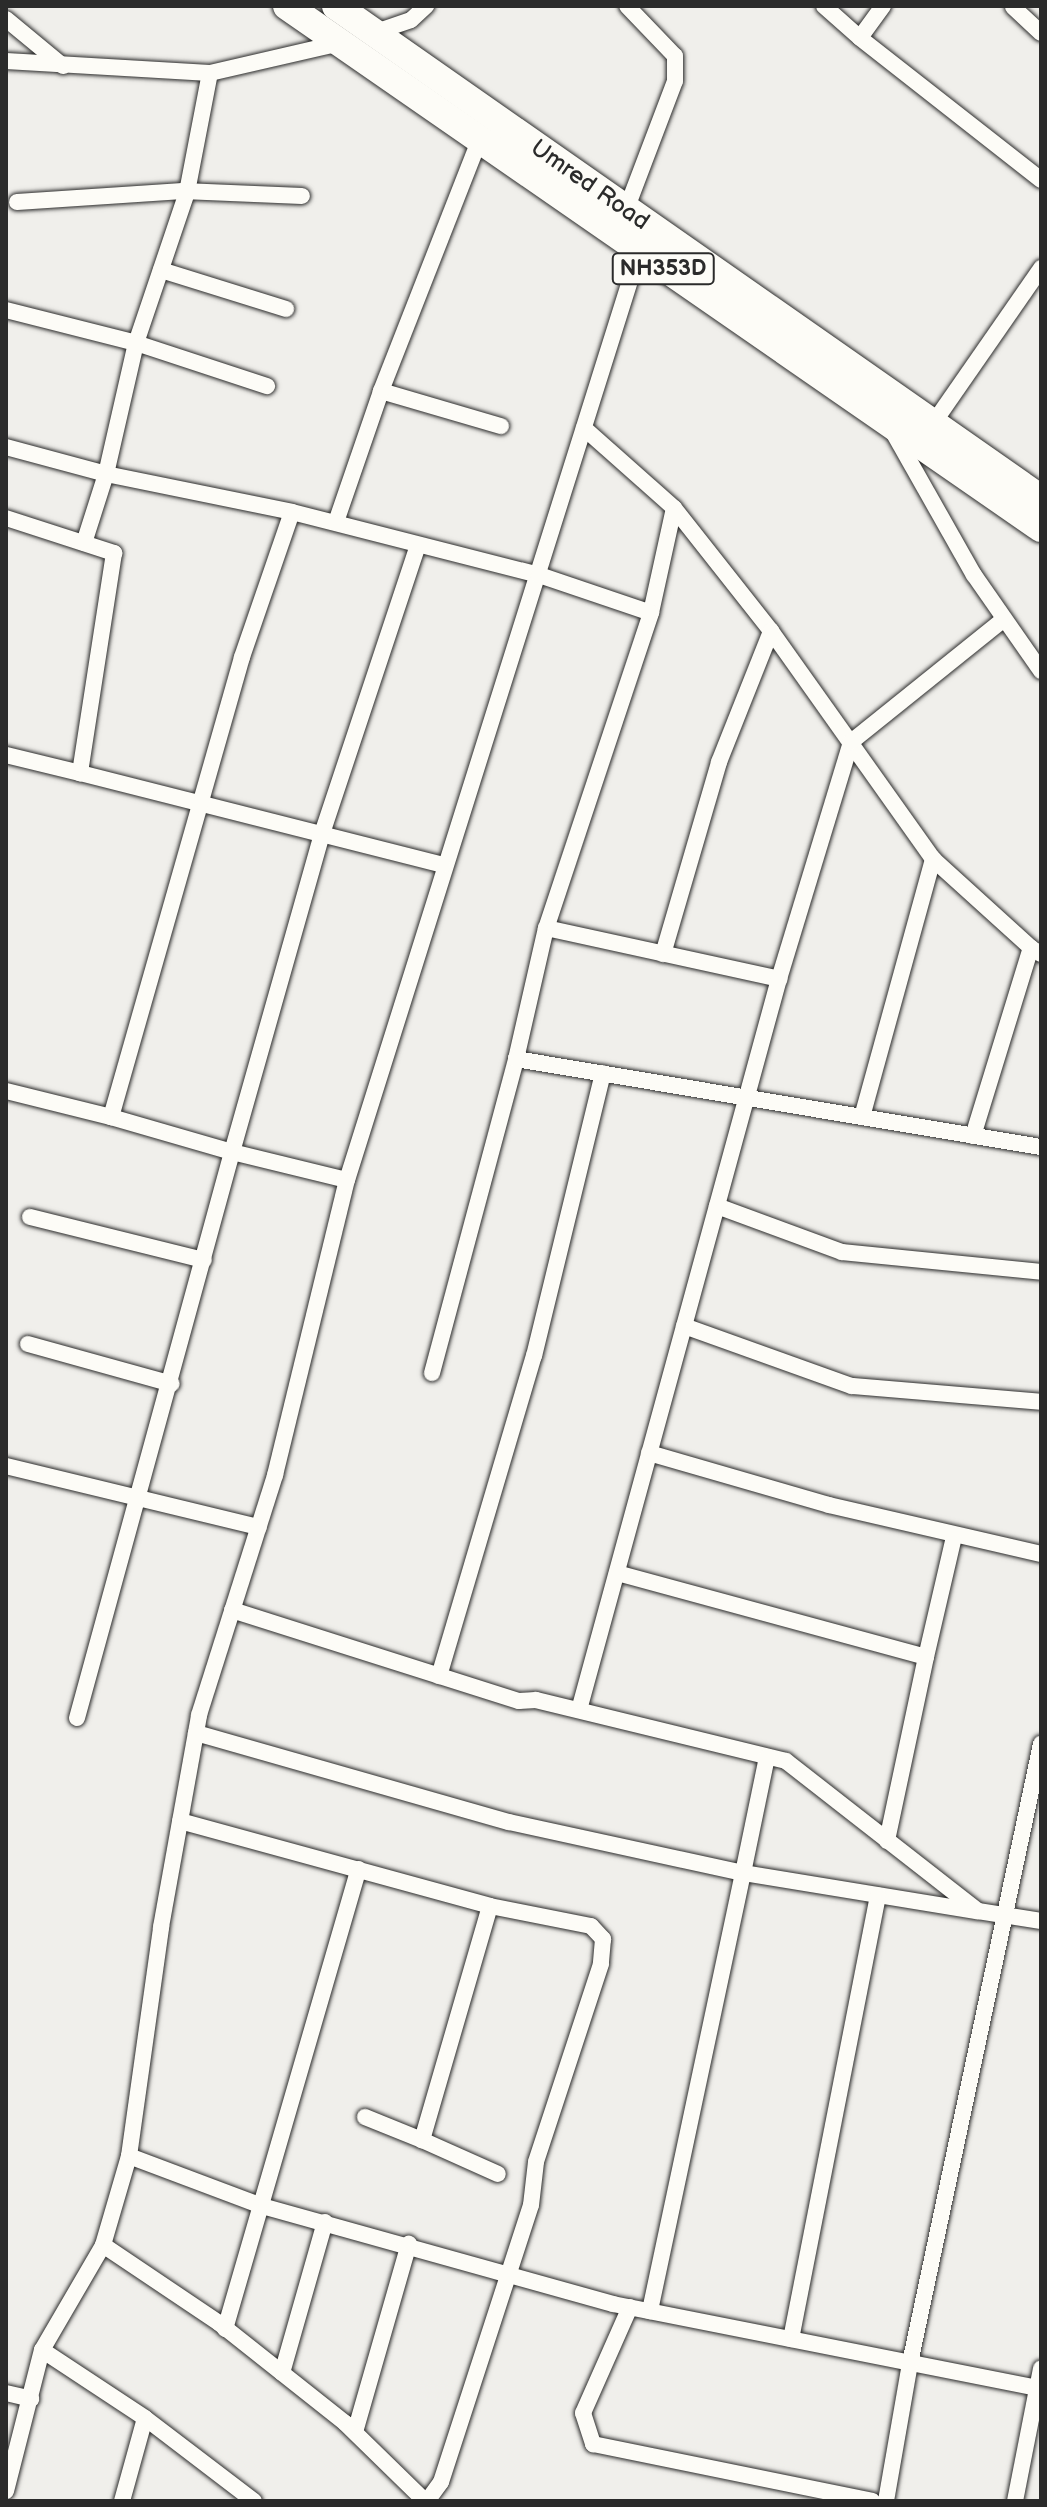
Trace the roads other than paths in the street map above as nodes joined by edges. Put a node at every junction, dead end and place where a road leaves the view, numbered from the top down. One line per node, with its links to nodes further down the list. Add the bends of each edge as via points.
1 (287, 6): 12 (highway, NH353D)
2 (336, 6): 9 (highway, Umred Road / NH353D)
3 (426, 6): 9 (street, via 411,20)
4 (627, 6): 21 (street, via 675,56 675,81)
5 (824, 6): 11 (street)
6 (883, 6): 11 (street)
7 (1012, 6): 10 (street)
8 (6, 19): 14 (street)
9 (373, 33): 12 (street); 21 (highway, Umred Road / NH353D)
10 (1041, 33)
11 (860, 38): 17 (street)
12 (342, 42): 15 (street); 16 (highway, NH353D)
13 (6, 61): 14 (street)
14 (63, 66): 15 (street)
15 (210, 73): 18 (street)
16 (480, 139): 22 (highway, NH353D); 29 (street)
17 (1041, 180)
18 (187, 192): 19 (street); 20 (street); 24 (street)
19 (302, 196)
20 (17, 202)
21 (626, 210): 30 (highway, Umred Road / NH353D)
22 (639, 252): 30 (highway, NH353D); 32 (street)
23 (1041, 268): 33 (street)
24 (161, 270): 25 (street); 27 (street)
25 (286, 309)
26 (6, 310): 27 (street)
27 (136, 343): 28 (street); 35 (street)
28 (267, 386)
29 (381, 391): 31 (street); 40 (street)
30 (888, 406): 33 (highway, NH353D); 46 (street, via 974,575)
31 (501, 426)
32 (584, 428): 37 (street); 44 (street)
33 (927, 432): 36 (highway, NH353D); 41 (highway, NH353D)
34 (6, 447): 35 (street)
35 (106, 474): 38 (street); 42 (street)
36 (1041, 499)
37 (674, 508): 45 (street); 47 (street)
38 (292, 512): 40 (street); 52 (street, via 242,657)
39 (6, 518): 42 (street)
40 (336, 522): 43 (street)
41 (1041, 528)
42 (84, 543): 51 (street, via 114,553)
43 (418, 545): 44 (street); 53 (street)
44 (539, 575): 45 (street); 55 (street)
45 (651, 613): 56 (street)
46 (1004, 619): 48 (street); 49 (street)
47 (771, 631): 49 (street); 58 (street, via 719,762)
48 (1041, 671)
49 (851, 742): 54 (street); 59 (street)
50 (6, 755): 51 (street)
51 (80, 773): 52 (street)
52 (203, 804): 53 (street); 64 (street)
53 (322, 834): 55 (street); 68 (street)
54 (933, 859): 57 (street); 65 (street)
55 (443, 865): 69 (street)
56 (546, 928): 58 (street); 60 (street)
57 (1036, 951): 66 (street)
58 (663, 954): 59 (street)
59 (779, 979): 63 (street)
60 (516, 1059): 61 (street); 76 (street)
61 (603, 1073): 63 (street); 88 (street, via 534,1356)
62 (6, 1091): 64 (street)
63 (747, 1098): 65 (street); 70 (street)
64 (111, 1117): 68 (street)
65 (862, 1117): 66 (street)
66 (973, 1136): 67 (street)
67 (1041, 1147)
68 (232, 1152): 69 (street); 72 (street)
69 (347, 1180): 82 (street)
70 (717, 1206): 73 (street, via 842,1252); 74 (street)
71 (30, 1217): 72 (street)
72 (204, 1260): 77 (street)
73 (1041, 1272)
74 (684, 1326): 78 (street, via 852,1386); 79 (street)
75 (28, 1344): 77 (street)
76 (432, 1373)
77 (172, 1384): 81 (street)
78 (1041, 1402)
79 (649, 1453): 83 (street); 85 (street)
80 (6, 1466): 81 (street)
81 (139, 1496): 82 (street); 90 (street)
82 (259, 1527): 86 (street)
83 (954, 1537): 84 (street); 87 (street)
84 (1041, 1554)
85 (617, 1573): 87 (street); 89 (street)
86 (232, 1610): 88 (street); 91 (street)
87 (926, 1657): 95 (street)
88 (439, 1676): 89 (street, via 519,1701)
89 (579, 1710): 93 (street)
90 (77, 1718)
91 (196, 1733): 94 (street); 97 (street, via 509,1822)
92 (1041, 1744): 101 (street)
93 (767, 1757): 95 (street, via 786,1761); 97 (street)
94 (180, 1821): 96 (street); 105 (street)
95 (887, 1841): 100 (street)
96 (359, 1869): 99 (street); 107 (street)
97 (743, 1873): 98 (street); 113 (street)
98 (878, 1895): 100 (street); 115 (street)
99 (490, 1906): 104 (street); 111 (street, via 591,1926 603,1939 601,1964 536,2162 531,2205)
100 (978, 1911): 101 (street)
101 (1004, 1915): 102 (street); 117 (street)
102 (1041, 1921)
103 (365, 2117): 104 (street)
104 (422, 2140): 106 (street)
105 (129, 2156): 107 (street); 110 (street)
106 (498, 2174)
107 (262, 2206): 108 (street); 114 (street)
108 (325, 2222): 109 (street); 119 (street)
109 (409, 2244): 111 (street); 124 (street)
110 (103, 2245): 114 (street); 116 (street)
111 (507, 2273): 112 (street); 129 (street, via 441,2482)
112 (630, 2307): 113 (street); 130 (street, via 583,2413 593,2444)
113 (650, 2311): 115 (street)
114 (225, 2329): 119 (street)
115 (791, 2339): 117 (street)
116 (42, 2350): 122 (street); 123 (street)
117 (910, 2363): 120 (street); 131 (street)
118 (1041, 2369): 120 (street)
119 (282, 2373): 124 (street)
120 (1039, 2389): 132 (street)
121 (6, 2393): 122 (street)
122 (31, 2399): 125 (street)
123 (145, 2418): 126 (street); 127 (street)
124 (355, 2432): 129 (street)
125 (6, 2491)
126 (235, 2494): 128 (street)
127 (122, 2501)
128 (254, 2501)
129 (426, 2501)
130 (872, 2501)
131 (886, 2501)
132 (1015, 2501)

